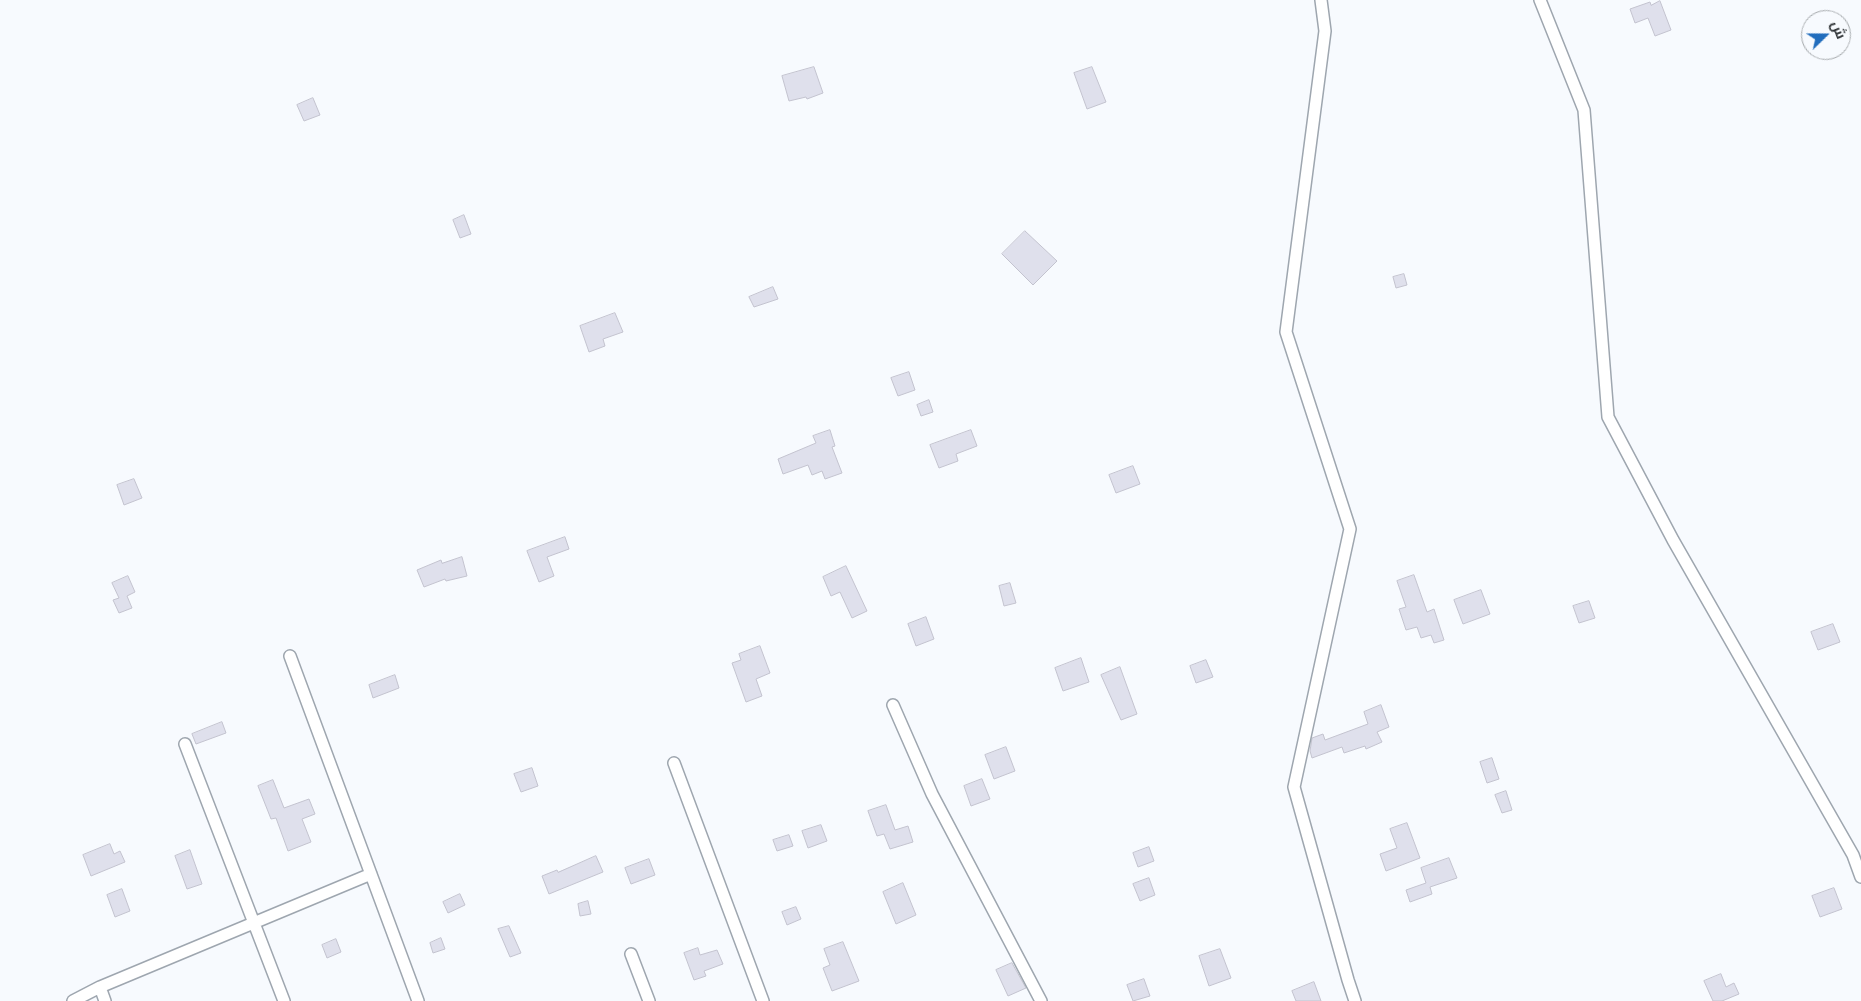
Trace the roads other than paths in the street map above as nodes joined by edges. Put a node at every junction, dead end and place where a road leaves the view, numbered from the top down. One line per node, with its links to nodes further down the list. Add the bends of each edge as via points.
1 (1321, 0): 19 (street, via 1325,30 1286,332 1350,529 1294,787)
2 (1540, 0): 8 (street, via 1584,110 1608,417 1673,540 1853,855)
3 (290, 656): 7 (street)
4 (893, 704): 18 (street, via 932,794)
5 (185, 744): 9 (street)
6 (674, 763): 17 (street)
7 (371, 874): 9 (street); 15 (street)
8 (1861, 877)
9 (254, 922): 11 (street); 14 (street)
10 (632, 954): 16 (street)
11 (100, 987): 12 (street); 13 (street)
12 (74, 1001)
13 (105, 1001)
14 (284, 1001)
15 (418, 1001)
16 (649, 1001)
17 (763, 1001)
18 (1041, 1001)
19 (1355, 1001)

